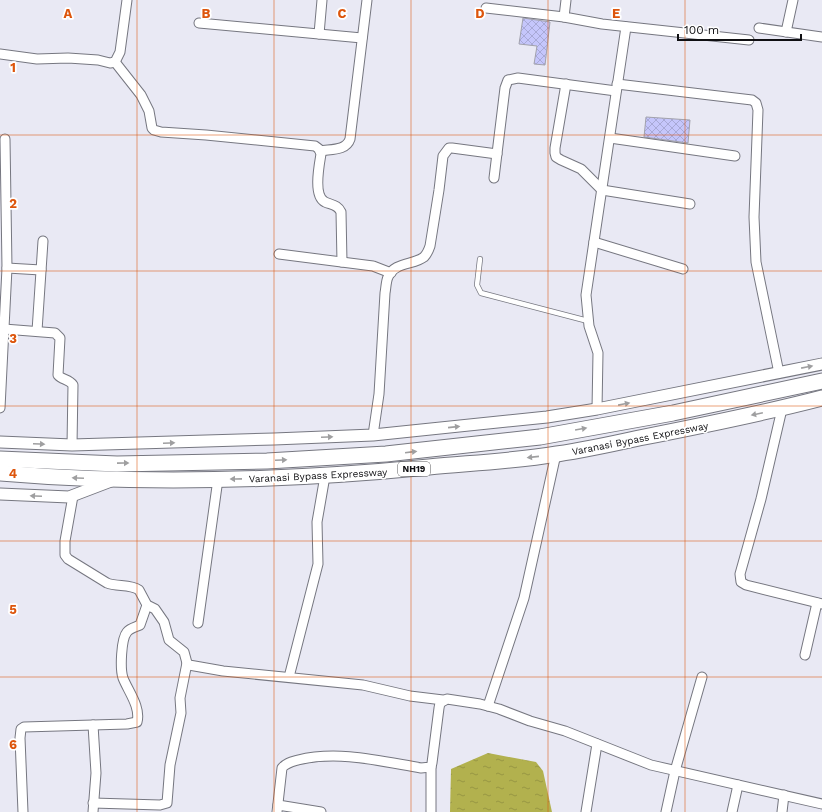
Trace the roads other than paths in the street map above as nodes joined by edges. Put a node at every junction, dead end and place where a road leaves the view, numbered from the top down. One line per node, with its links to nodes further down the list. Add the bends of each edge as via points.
1 (127, 0): 17 (street, via 120,52)
2 (322, 0): 12 (street)
3 (367, 0): 14 (street)
4 (566, 0): 7 (street)
5 (792, 0): 11 (street)
6 (486, 8): 7 (street)
7 (564, 17): 9 (street)
8 (199, 24): 12 (street)
9 (626, 27): 15 (street); 19 (street)
10 (759, 28): 11 (street)
11 (786, 32): 13 (street)
12 (319, 34): 14 (street)
13 (822, 37)
14 (362, 38): 22 (street, via 350,139 348,144 341,148)
15 (749, 40)
16 (0, 54): 17 (street, via 37,59 68,58)
17 (115, 62): 22 (street, via 141,95 154,130 315,146)
18 (566, 84): 19 (street); 23 (street, via 518,78 508,80); 26 (street, via 556,157 582,169)
19 (617, 87): 20 (street); 42 (street, via 752,100 756,103 756,262)
20 (610, 138): 24 (street); 26 (street)
21 (5, 139): 28 (street)
22 (320, 151): 33 (street, via 318,193 322,200 338,207 341,212)
23 (497, 154): 25 (street); 37 (street, via 452,148 446,150 428,251 424,257 404,264)
24 (735, 156)
25 (494, 178)
26 (602, 190): 27 (street); 30 (street)
27 (690, 204)
28 (3, 216): 34 (street)
29 (43, 241): 36 (street)
30 (594, 242): 35 (street); 38 (street, via 586,295)
31 (279, 254): 33 (street)
32 (480, 258): 38 (lane, via 477,285 481,293)
33 (342, 262): 37 (street, via 373,266)
34 (7, 268): 36 (street); 39 (street)
35 (683, 269)
36 (41, 270): 40 (street)
37 (391, 273): 48 (street, via 385,292 379,394)
38 (588, 321): 46 (street, via 598,353)
39 (4, 329): 40 (street); 45 (street)
40 (37, 332): 50 (street, via 54,333 60,338 58,375 73,385)
41 (822, 364): 42 (street, one-way to 41)
42 (778, 373): 46 (street, one-way to 42)
43 (822, 381): 52 (highway, Varanasi Bypass Expressway / NH19, one-way to 43, via 117,464 267,461 386,454 540,437 673,413)
44 (822, 398): 47 (highway, Varanasi Bypass Expressway / NH19)
45 (0, 408)
46 (597, 409): 48 (street, one-way to 46, via 547,417)
47 (782, 409): 51 (highway, Varanasi Bypass Expressway / NH19, one-way to 51); 59 (street, via 740,574 741,582 746,586)
48 (373, 435): 50 (street, one-way to 48)
49 (0, 442): 50 (street, one-way to 50)
50 (72, 446)
51 (556, 454): 54 (highway, Varanasi Bypass Expressway / NH19, one-way to 54); 67 (street, via 524,598)
52 (0, 459)
53 (0, 473): 56 (highway, Varanasi Bypass Expressway / NH19, one-way to 53)
54 (325, 476): 55 (highway, Varanasi Bypass Expressway / NH19, one-way to 55); 64 (street, via 317,522 318,564)
55 (218, 479): 56 (highway, Varanasi Bypass Expressway / NH19); 61 (street)
56 (114, 480): 58 (street)
57 (0, 494): 58 (street, one-way to 57)
58 (73, 496): 60 (street, via 65,555 107,583 136,588)
59 (820, 603): 62 (street)
60 (146, 605): 63 (street, via 158,612 169,640 184,652); 68 (street, via 140,625 127,631 123,641 122,674 137,710 137,722)
61 (198, 623)
62 (805, 655)
63 (187, 663): 64 (street, via 223,671); 75 (street, via 166,803)
64 (289, 677): 66 (street, via 363,685 410,696)
65 (702, 678): 71 (street)
66 (443, 700): 67 (street); 70 (street, via 438,708)
67 (488, 706): 69 (street)
68 (94, 725): 75 (street, via 96,773); 77 (street, via 20,729)
69 (597, 744): 71 (street, via 651,765); 80 (street)
70 (431, 767): 76 (street, via 421,768 349,756 322,756 289,762 282,768); 79 (street)
71 (675, 771): 72 (street); 81 (street)
72 (738, 785): 73 (street); 82 (street)
73 (784, 795): 74 (street); 83 (street)
74 (822, 804)
75 (93, 808)
76 (278, 809): 78 (street)
77 (23, 812)
78 (321, 812)
79 (430, 812)
80 (586, 812)
81 (666, 812)
82 (732, 812)
83 (782, 812)

